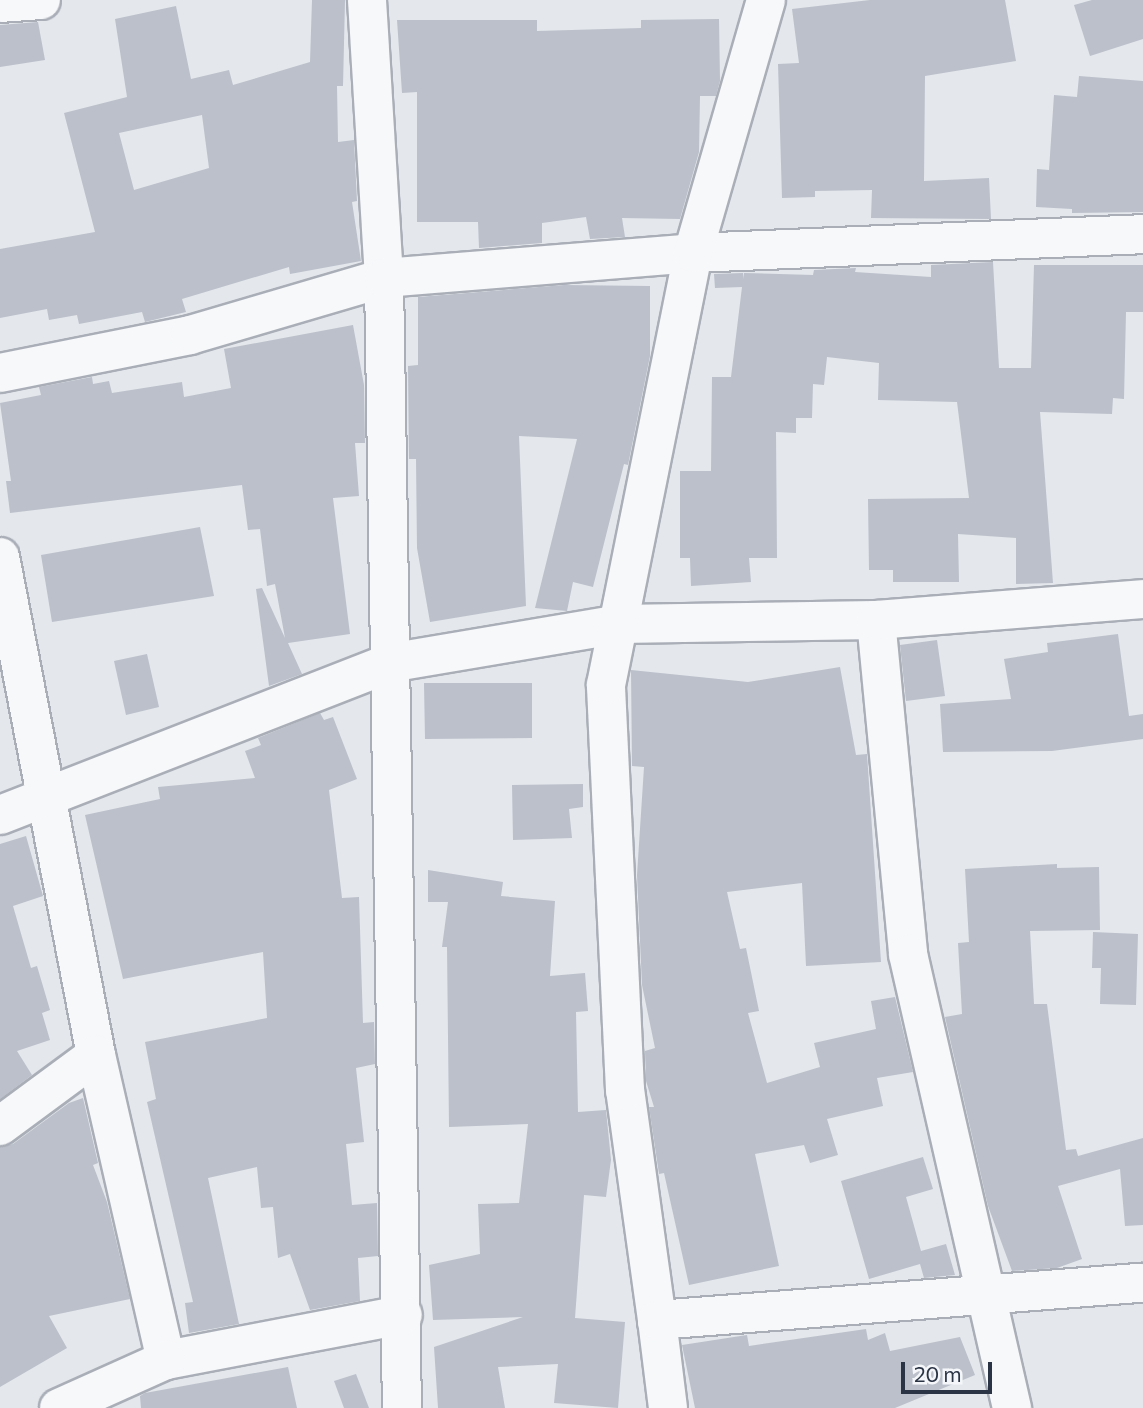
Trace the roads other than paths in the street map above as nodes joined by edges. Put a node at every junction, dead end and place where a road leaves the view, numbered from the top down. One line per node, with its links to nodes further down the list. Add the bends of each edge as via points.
1 (41, 0): 4 (street)
2 (367, 0): 7 (street)
3 (766, 0): 6 (street)
4 (0, 3)
5 (1143, 234): 6 (street)
6 (693, 253): 7 (street); 12 (street)
7 (384, 278): 8 (street, via 190,335); 13 (street)
8 (0, 373)
9 (0, 557): 14 (street)
10 (1143, 599): 11 (street)
11 (876, 620): 12 (street); 19 (street, via 908,954)
12 (619, 624): 13 (street); 21 (street, via 606,685 625,1090)
13 (389, 663): 14 (street); 20 (street)
14 (47, 797): 15 (street); 16 (street)
15 (0, 815)
16 (96, 1055): 17 (street); 22 (street)
17 (0, 1126)
18 (1143, 1283): 19 (street)
19 (982, 1294): 21 (street); 26 (street)
20 (403, 1315): 22 (street); 24 (street)
21 (657, 1320): 25 (street)
22 (166, 1360): 23 (street)
23 (59, 1408)
24 (401, 1408)
25 (668, 1408)
26 (1012, 1408)

